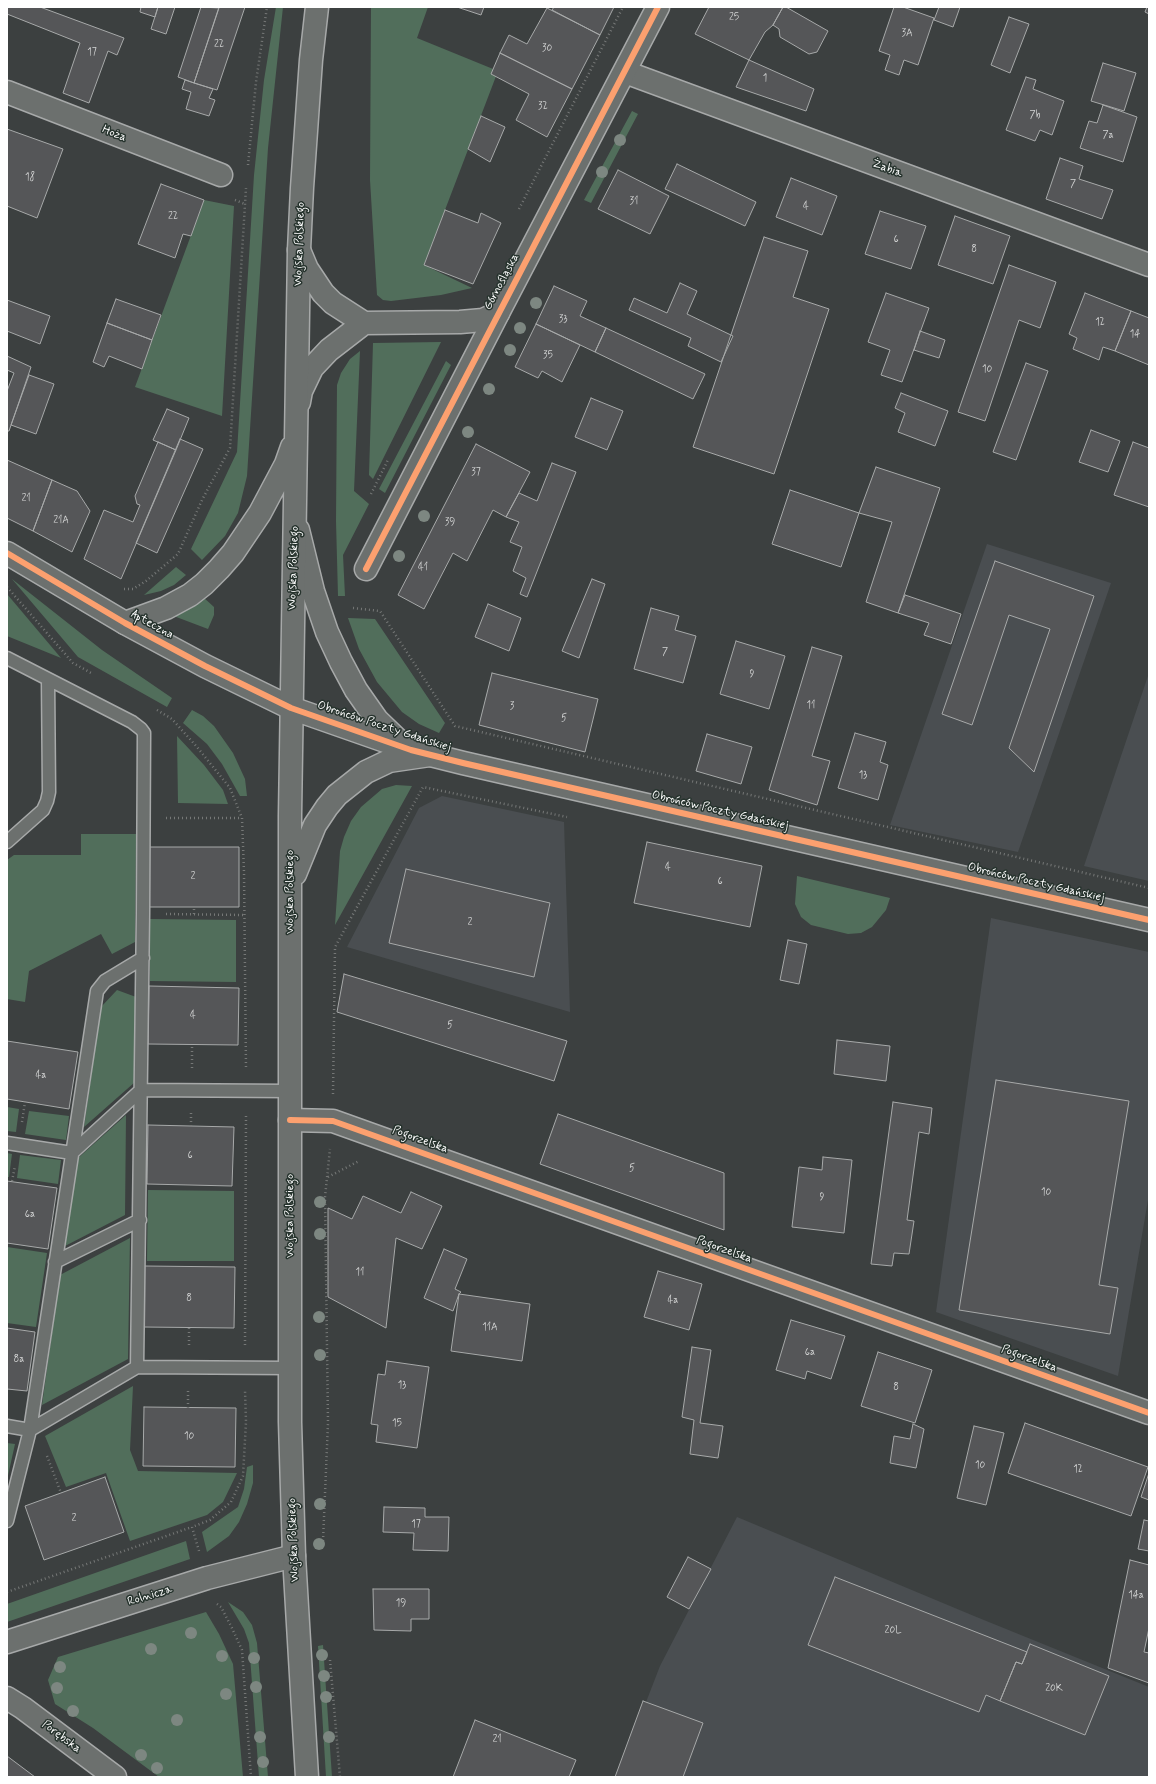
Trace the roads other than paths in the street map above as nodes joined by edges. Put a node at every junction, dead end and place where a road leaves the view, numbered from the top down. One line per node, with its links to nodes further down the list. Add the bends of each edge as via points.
1 (317, 7): 6 (street, Wojska Polskiego, via 311,60)
2 (658, 7): 3 (street, Górnośląska)
3 (625, 72): 7 (street, Żabia); 8 (street, Górnośląska)
4 (7, 92): 5 (street, Hoża)
5 (221, 175)
6 (299, 250): 9 (street, via 307,269 323,292 333,303); 10 (street, Wojska Polskiego)
7 (1149, 266)
8 (498, 313): 9 (street, Górnośląska, via 483,320 460,322); 14 (street, Górnośląska)
9 (364, 323): 10 (street, via 329,350 312,368 301,391)
10 (297, 409): 11 (street, Wojska Polskiego)
11 (296, 436): 12 (street, Wojska Polskiego); 15 (street, via 286,464 260,513 247,535 224,564 190,595 166,608)
12 (296, 521): 18 (street, Wojska Polskiego); 19 (street, via 313,591 327,632 356,690 377,720 397,740)
13 (7, 553): 15 (street, Apteczna)
14 (366, 569)
15 (125, 623): 18 (street, Apteczna)
16 (7, 658): 17 (lane)
17 (48, 679): 20 (lane, via 47,801 43,810); 23 (lane, via 141,729 144,740)
18 (291, 708): 19 (street, Obrońców Poczty Gdańskiej); 21 (street, Wojska Polskiego)
19 (421, 752): 21 (street, via 366,772 337,795 315,825); 22 (street, Obrońców Poczty Gdańskiej)
20 (7, 842)
21 (291, 887): 25 (street, Wojska Polskiego)
22 (1149, 920)
23 (143, 958): 24 (lane); 28 (lane, via 105,981 97,991)
24 (141, 1090): 25 (lane); 28 (lane); 29 (lane)
25 (290, 1091): 26 (street, Wojska Polskiego)
26 (290, 1120): 32 (street, Wojska Polskiego); 33 (street, Pogorzelska, via 333,1121)
27 (7, 1143): 28 (lane)
28 (72, 1153): 30 (lane)
29 (140, 1220): 30 (lane); 31 (lane)
30 (55, 1262): 35 (lane)
31 (137, 1368): 32 (lane); 35 (lane)
32 (290, 1368): 37 (street, Wojska Polskiego)
33 (1149, 1413)
34 (7, 1426): 35 (lane)
35 (33, 1428): 36 (lane)
36 (7, 1521)
37 (294, 1556): 38 (street, Rolnicza, via 207,1578); 41 (street, Wojska Polskiego)
38 (7, 1642)
39 (7, 1698): 40 (street, Porębska)
40 (115, 1777)
41 (307, 1777)

